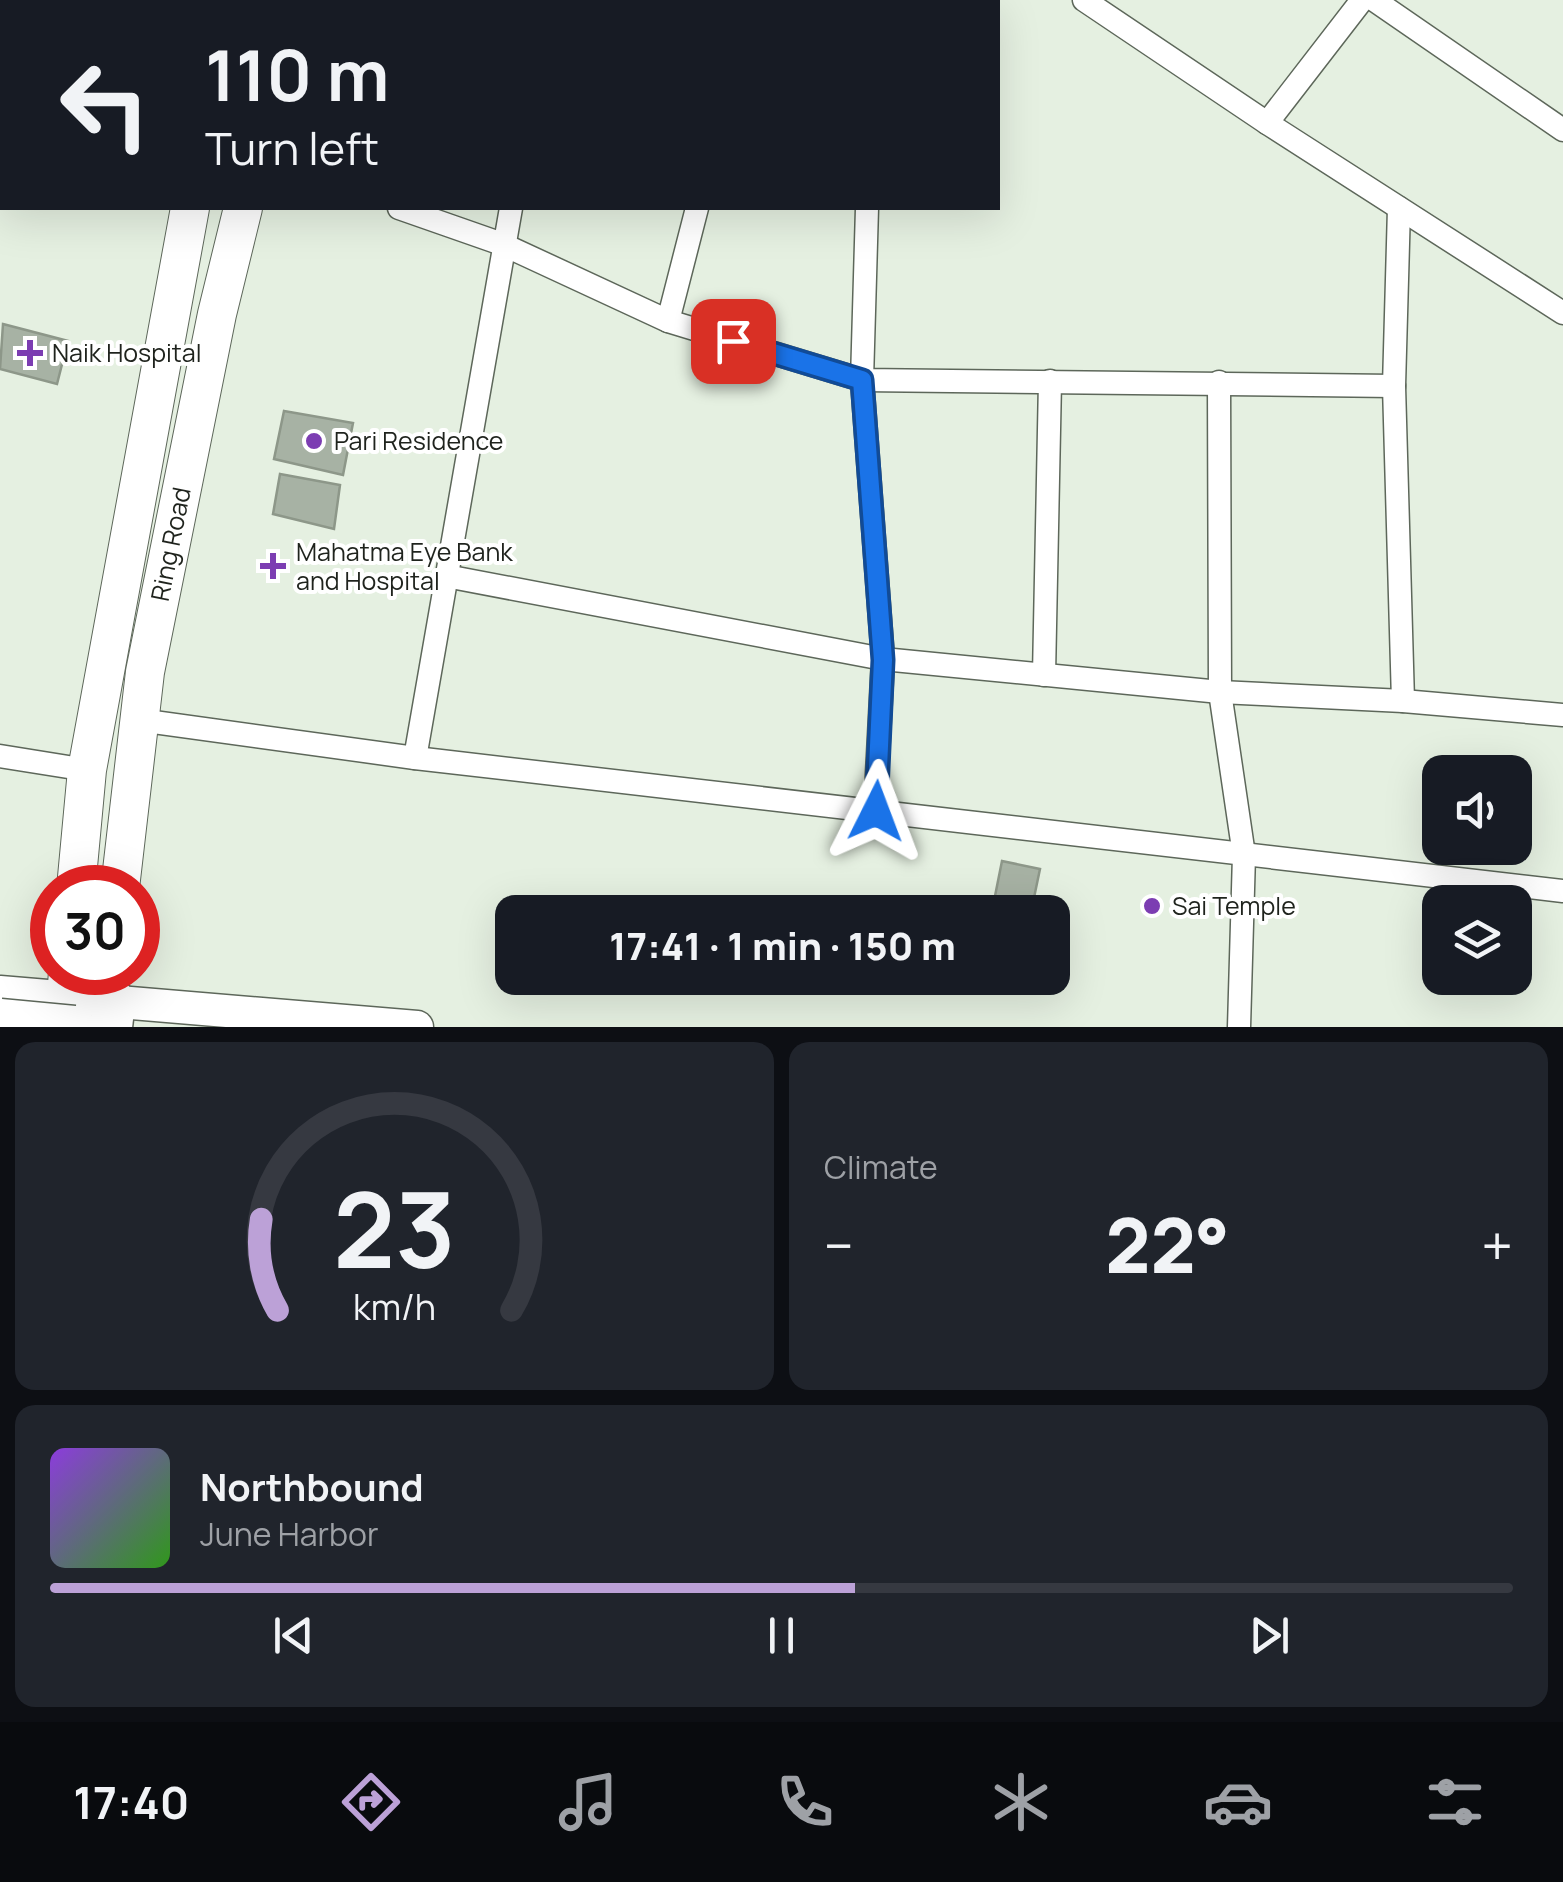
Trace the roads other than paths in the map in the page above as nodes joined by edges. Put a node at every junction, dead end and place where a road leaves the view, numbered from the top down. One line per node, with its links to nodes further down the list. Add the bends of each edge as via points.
1 (1084, 0): 4 (street)
2 (1362, 0): 4 (street)
3 (1374, 0): 5 (street)
4 (1267, 123): 6 (street)
5 (1563, 130)
6 (1398, 208): 14 (street); 19 (street)
7 (190, 210): 29 (main road, Ring Road)
8 (243, 210): 26 (main road, Ring Road)
9 (405, 210): 13 (street)
10 (510, 210): 13 (street)
11 (696, 210): 15 (street)
12 (867, 210): 16 (street)
13 (502, 244): 15 (street); 20 (street)
14 (1563, 313)
15 (668, 321): 16 (street)
16 (862, 380): 17 (street); 21 (street)
17 (1050, 381): 18 (street); 22 (street)
18 (1219, 382): 19 (street); 23 (street)
19 (1394, 386): 24 (street)
20 (446, 576): 21 (street); 28 (street)
21 (883, 660): 22 (street); 30 (street)
22 (1044, 675): 23 (street)
23 (1220, 692): 24 (street); 31 (street)
24 (1403, 701): 25 (street)
25 (1563, 715)
26 (139, 720): 28 (street); 33 (main road, Ring Road)
27 (0, 756): 29 (street)
28 (415, 758): 30 (street)
29 (87, 770): 32 (main road, Ring Road)
30 (876, 811): 31 (street)
31 (1244, 855): 34 (street); 40 (street)
32 (78, 865)
33 (123, 865)
34 (1563, 890)
35 (0, 992): 37 (street)
36 (114, 1000): 37 (street); 39 (street)
37 (68, 1006): 38 (highway, bridge)
38 (0, 1020)
39 (417, 1027)
40 (1239, 1027)

